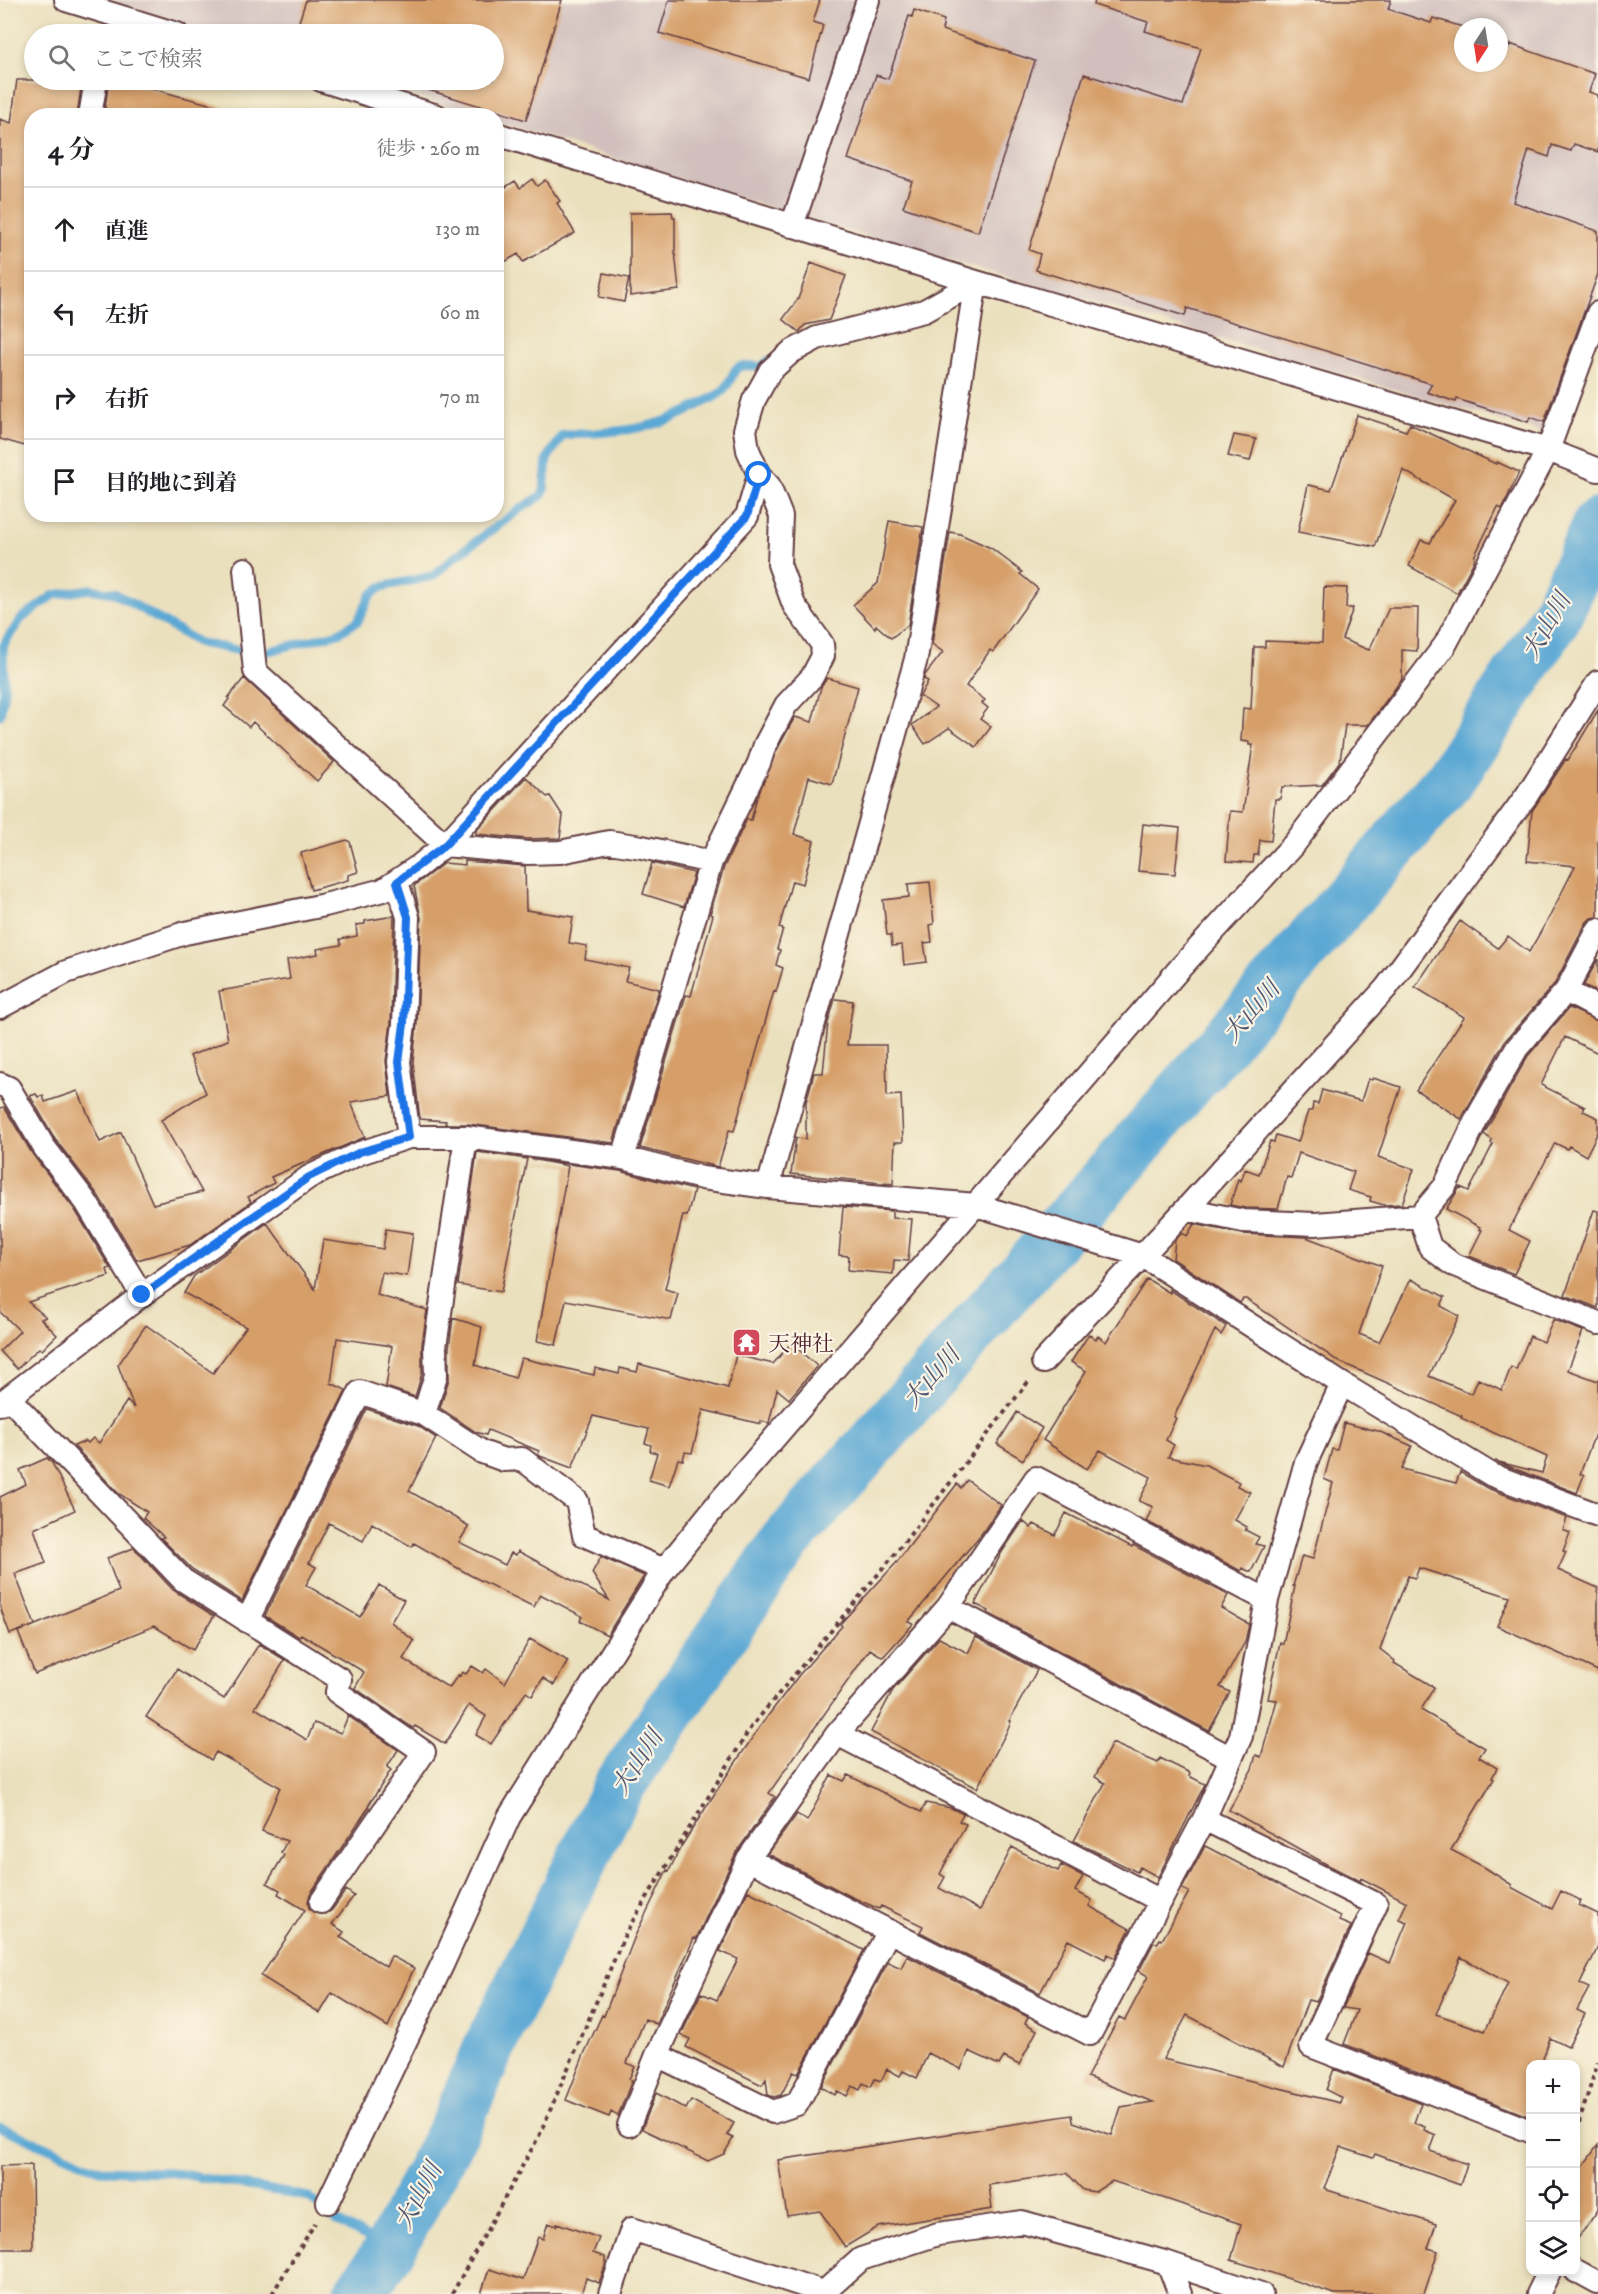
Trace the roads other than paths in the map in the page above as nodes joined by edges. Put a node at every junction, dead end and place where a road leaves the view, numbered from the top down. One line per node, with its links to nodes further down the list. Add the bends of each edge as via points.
1 (66, 0): 3 (street)
2 (868, 0): 9 (street)
3 (111, 24)
4 (94, 90): 6 (street)
5 (353, 90): 7 (street)
6 (91, 108)
7 (411, 108)
8 (504, 136): 9 (street)
9 (792, 226): 10 (street)
10 (976, 282): 12 (street); 14 (street, via 924,311 817,338 777,364 754,400 745,429 748,450); 28 (street, via 916,659)
11 (1598, 313): 12 (street)
12 (1548, 450): 13 (street); 29 (street, via 1444,645 1295,843 1181,967)
13 (1598, 470)
14 (759, 475): 17 (street, via 747,516); 18 (street, via 769,486 781,516 779,564 794,605 822,644 823,656 812,677 786,705)
15 (245, 570): 17 (street, via 255,671)
16 (1598, 682): 30 (street, via 1527,795 1386,988)
17 (445, 845): 18 (street, via 528,853 560,852 609,842); 19 (street)
18 (711, 862): 27 (street)
19 (397, 882): 22 (street, via 383,890 325,905 185,933 66,972); 25 (street, via 408,917 399,1062)
20 (1598, 930): 21 (street)
21 (1566, 991): 23 (street); 31 (street, via 1517,1048 1476,1118 1445,1186)
22 (0, 1007)
23 (1598, 1008)
24 (0, 1084): 33 (street, via 9,1088 44,1147 86,1202)
25 (409, 1137): 26 (street); 33 (street, via 360,1152 309,1177)
26 (466, 1137): 27 (street); 38 (street, via 435,1347 436,1375)
27 (623, 1158): 28 (street, via 702,1178)
28 (768, 1187): 29 (street)
29 (977, 1205): 32 (street); 40 (street)
30 (1186, 1209): 31 (street, via 1243,1221 1314,1224); 32 (street)
31 (1420, 1216): 34 (street, via 1430,1247 1452,1264)
32 (1142, 1255): 35 (street); 36 (street)
33 (142, 1295): 37 (street)
34 (1598, 1323)
35 (1043, 1362)
36 (1342, 1384): 39 (street, via 1492,1475); 41 (street, via 1306,1462)
37 (5, 1401): 43 (street, via 183,1581)
38 (424, 1414): 40 (street, via 482,1452 504,1460 522,1459 577,1501 584,1535); 43 (street, via 360,1392)
39 (1598, 1515)
40 (664, 1570): 54 (street, via 509,1818)
41 (1267, 1600): 42 (street, via 1036,1478); 45 (street, via 1241,1736)
42 (948, 1607): 44 (street); 45 (street)
43 (247, 1621): 49 (street, via 340,1679 337,1692 424,1752)
44 (837, 1734): 47 (street); 48 (street)
45 (1231, 1758): 46 (street)
46 (1204, 1819): 48 (street); 53 (street, via 1376,1904 1311,2046)
47 (748, 1859): 50 (street); 51 (street)
48 (1161, 1901): 50 (street, via 1090,2034)
49 (321, 1902)
50 (889, 1931): 51 (street, via 797,2103 773,2112)
51 (657, 2055): 52 (street)
52 (629, 2125)
53 (1526, 2129)
54 (328, 2202)
55 (1168, 2263): 59 (street, via 1022,2222 938,2234 861,2259); 61 (street); 62 (street)
56 (1580, 2274): 58 (street)
57 (1547, 2276): 63 (street)
58 (1598, 2283)
59 (822, 2293): 60 (street, via 632,2229)
60 (610, 2294)
61 (1179, 2294)
62 (1261, 2294)
63 (1538, 2294)

